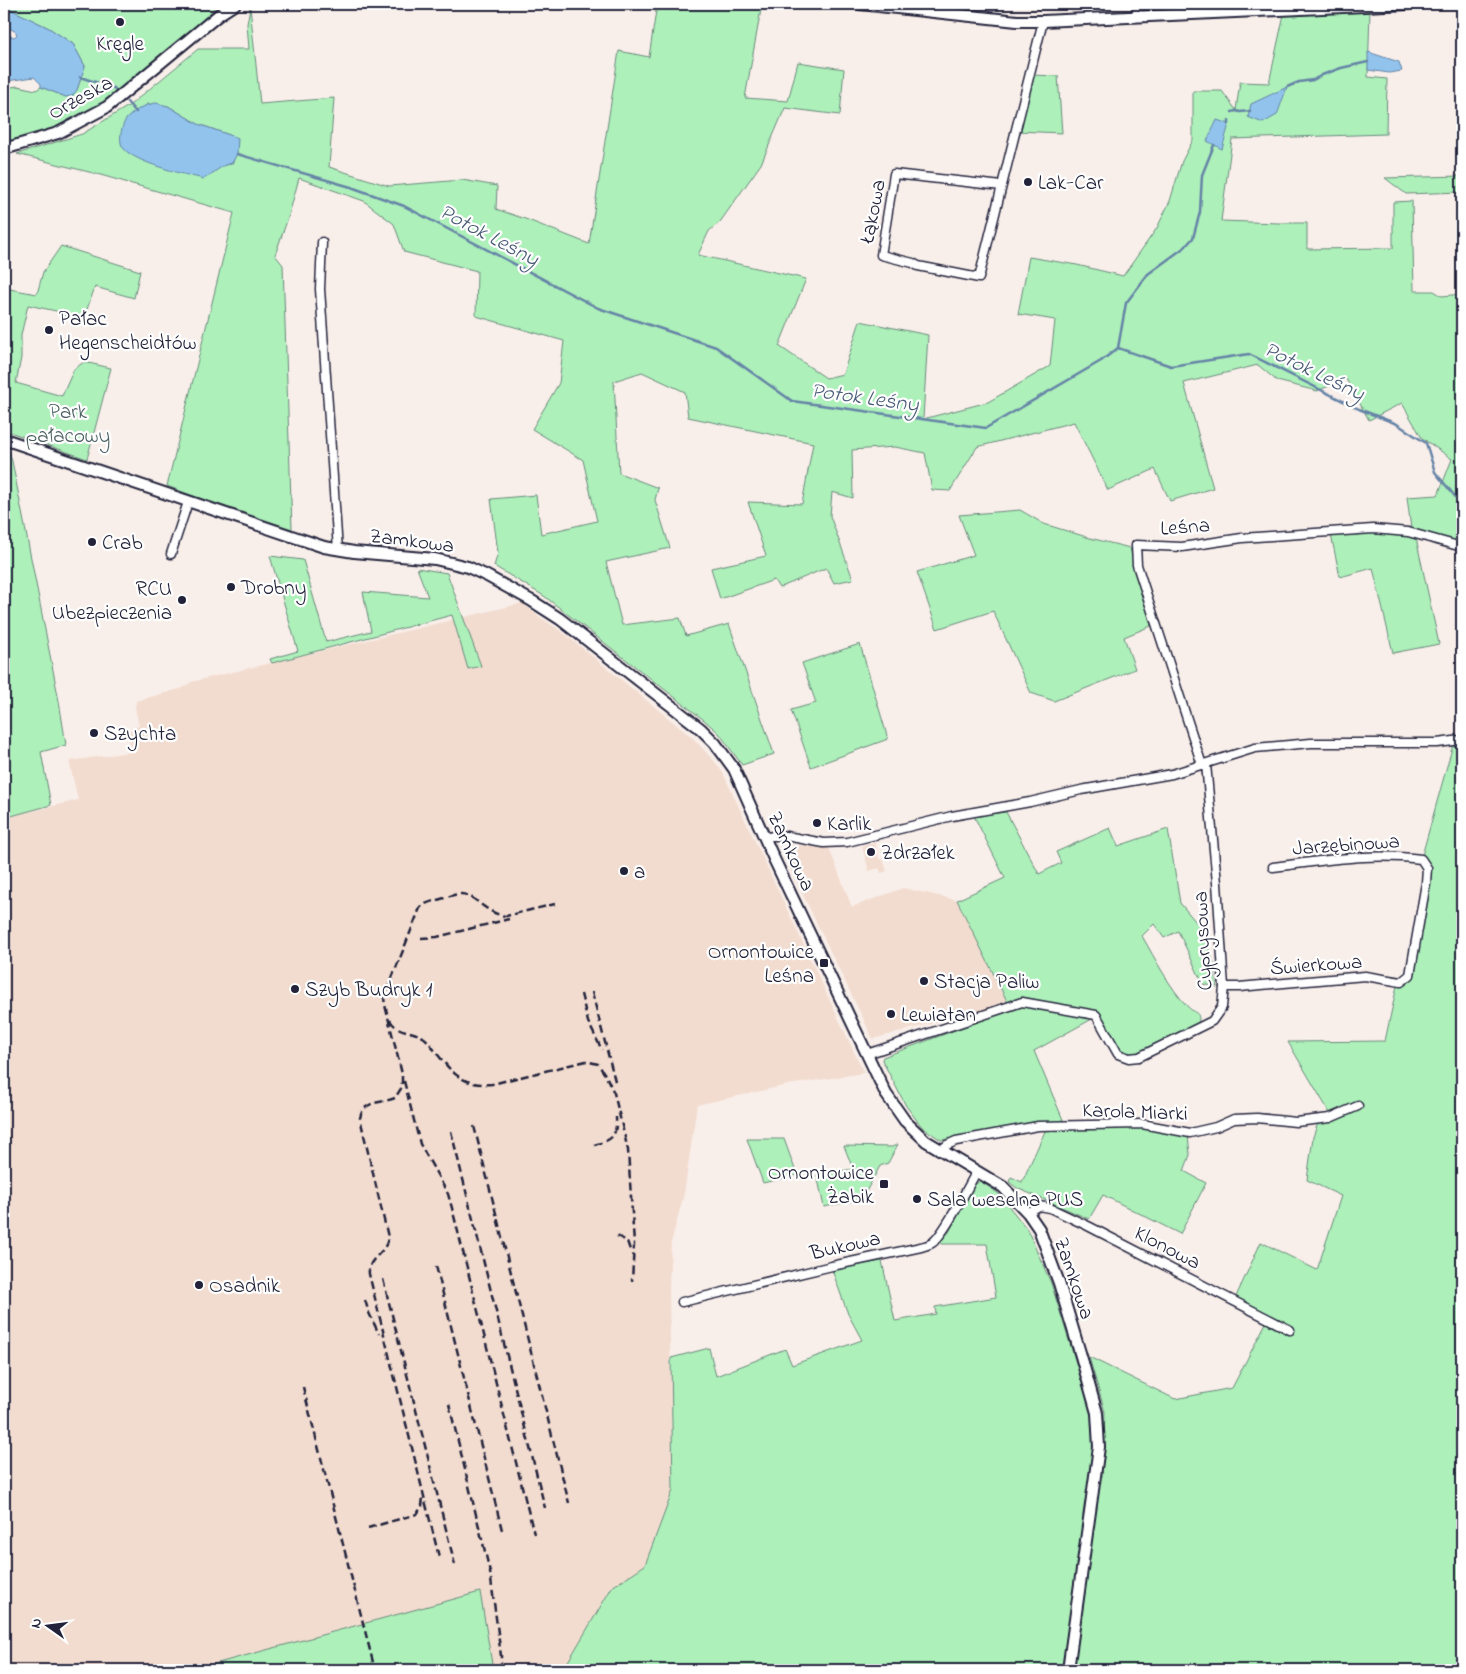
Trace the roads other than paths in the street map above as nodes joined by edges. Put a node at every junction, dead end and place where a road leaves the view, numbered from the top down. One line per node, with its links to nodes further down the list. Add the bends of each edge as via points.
1 (234, 4): 7 (street, Orzeska, via 107,107 58,133)
2 (860, 4): 6 (street)
3 (1137, 4): 5 (street)
4 (1407, 4): 5 (street)
5 (1136, 16): 6 (street)
6 (1043, 21): 8 (street, Łąkowa)
7 (4, 149)
8 (1002, 186): 8 (street, Łąkowa, via 894,174 881,255 979,278)
9 (322, 242): 13 (street, via 320,289)
10 (4, 439): 11 (street, Zamkowa)
11 (188, 502): 13 (street, Zamkowa); 14 (street)
12 (1462, 548): 16 (street, Leśna, via 1408,532 1373,529 1242,538 1182,547 1136,545 1137,565)
13 (338, 550): 17 (street, Zamkowa, via 418,557 468,567 542,607 701,729 716,744 734,769)
14 (170, 554)
15 (1462, 740): 16 (street, via 1284,744 1255,748)
16 (1204, 764): 17 (street, via 1155,778 952,816 847,842 824,843 786,836); 20 (street, Cyprysowa)
17 (765, 838): 21 (street, Zamkowa)
18 (1421, 859): 19 (street, Jarzębinowa, via 1397,856 1342,858); 20 (street, Świerkowa, via 1427,868 1426,883 1410,975 1401,982 1365,976)
19 (1273, 867)
20 (1224, 987): 21 (street, Cyprysowa, via 1222,1007 1212,1021 1139,1057 1118,1054 1096,1016 1022,1002)
21 (867, 1054): 23 (street, Zamkowa, via 896,1109 915,1133)
22 (1358, 1106): 23 (street, Karola Miarki, via 1330,1118 1296,1122 1234,1119 1190,1133 1142,1124 1038,1126 956,1141)
23 (940, 1151): 24 (street, Zamkowa)
24 (977, 1170): 25 (street, Zamkowa, via 1003,1187); 26 (street, Bukowa, via 932,1243)
25 (1028, 1213): 27 (street, Klonowa, via 1039,1206 1050,1208); 28 (street, Zamkowa, via 1039,1229 1059,1282 1096,1413 1099,1447)
26 (682, 1302)
27 (1290, 1330)
28 (1068, 1670)

